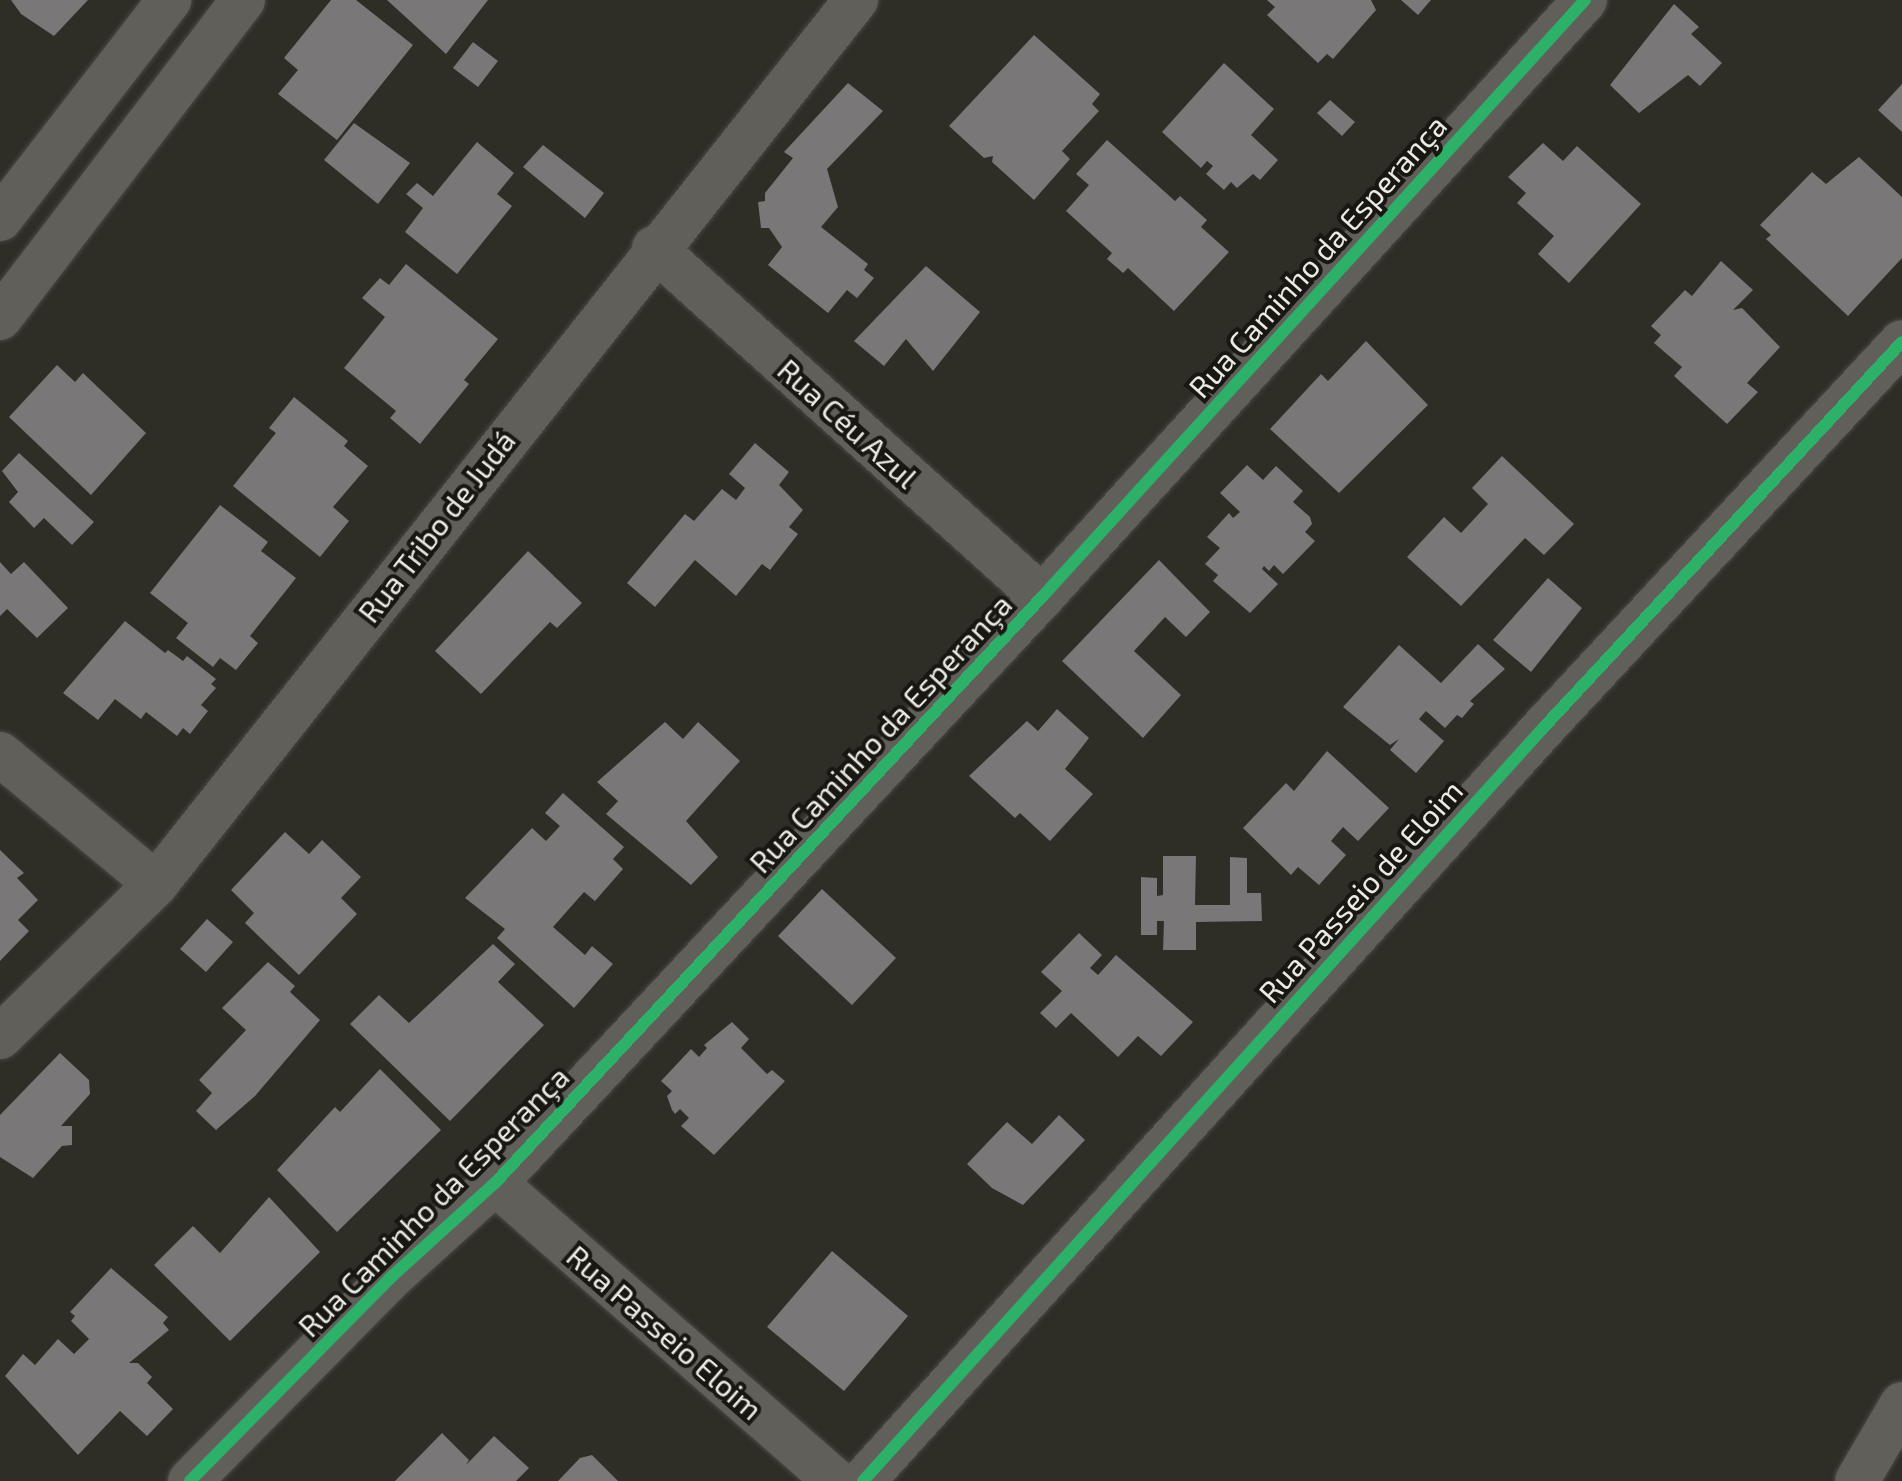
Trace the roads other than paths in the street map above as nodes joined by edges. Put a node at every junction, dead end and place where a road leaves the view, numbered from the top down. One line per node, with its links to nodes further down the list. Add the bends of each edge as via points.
1 (169, 0): 5 (street)
2 (243, 0): 7 (street)
3 (856, 0): 6 (street, Rua Tribo de Judá)
4 (1585, 0): 9 (street, Rua Caminho da Esperança)
5 (0, 219)
6 (654, 248): 9 (street, Rua Céu Azul); 11 (street, Rua Tribo de Judá)
7 (0, 318)
8 (1902, 342): 17 (street, Rua Passeio de Eloim, via 1545,726)
9 (1042, 597): 13 (street, Rua Caminho da Esperança)
10 (0, 754): 11 (street)
11 (156, 884): 12 (street, Rua Tribo de Judá)
12 (0, 1037)
13 (495, 1183): 15 (street, Rua Caminho da Esperança, via 389,1279); 16 (street, Rua Passeio Eloim)
14 (1902, 1404): 18 (street)
15 (190, 1481)
16 (836, 1481)
17 (863, 1481)
18 (1857, 1481)

